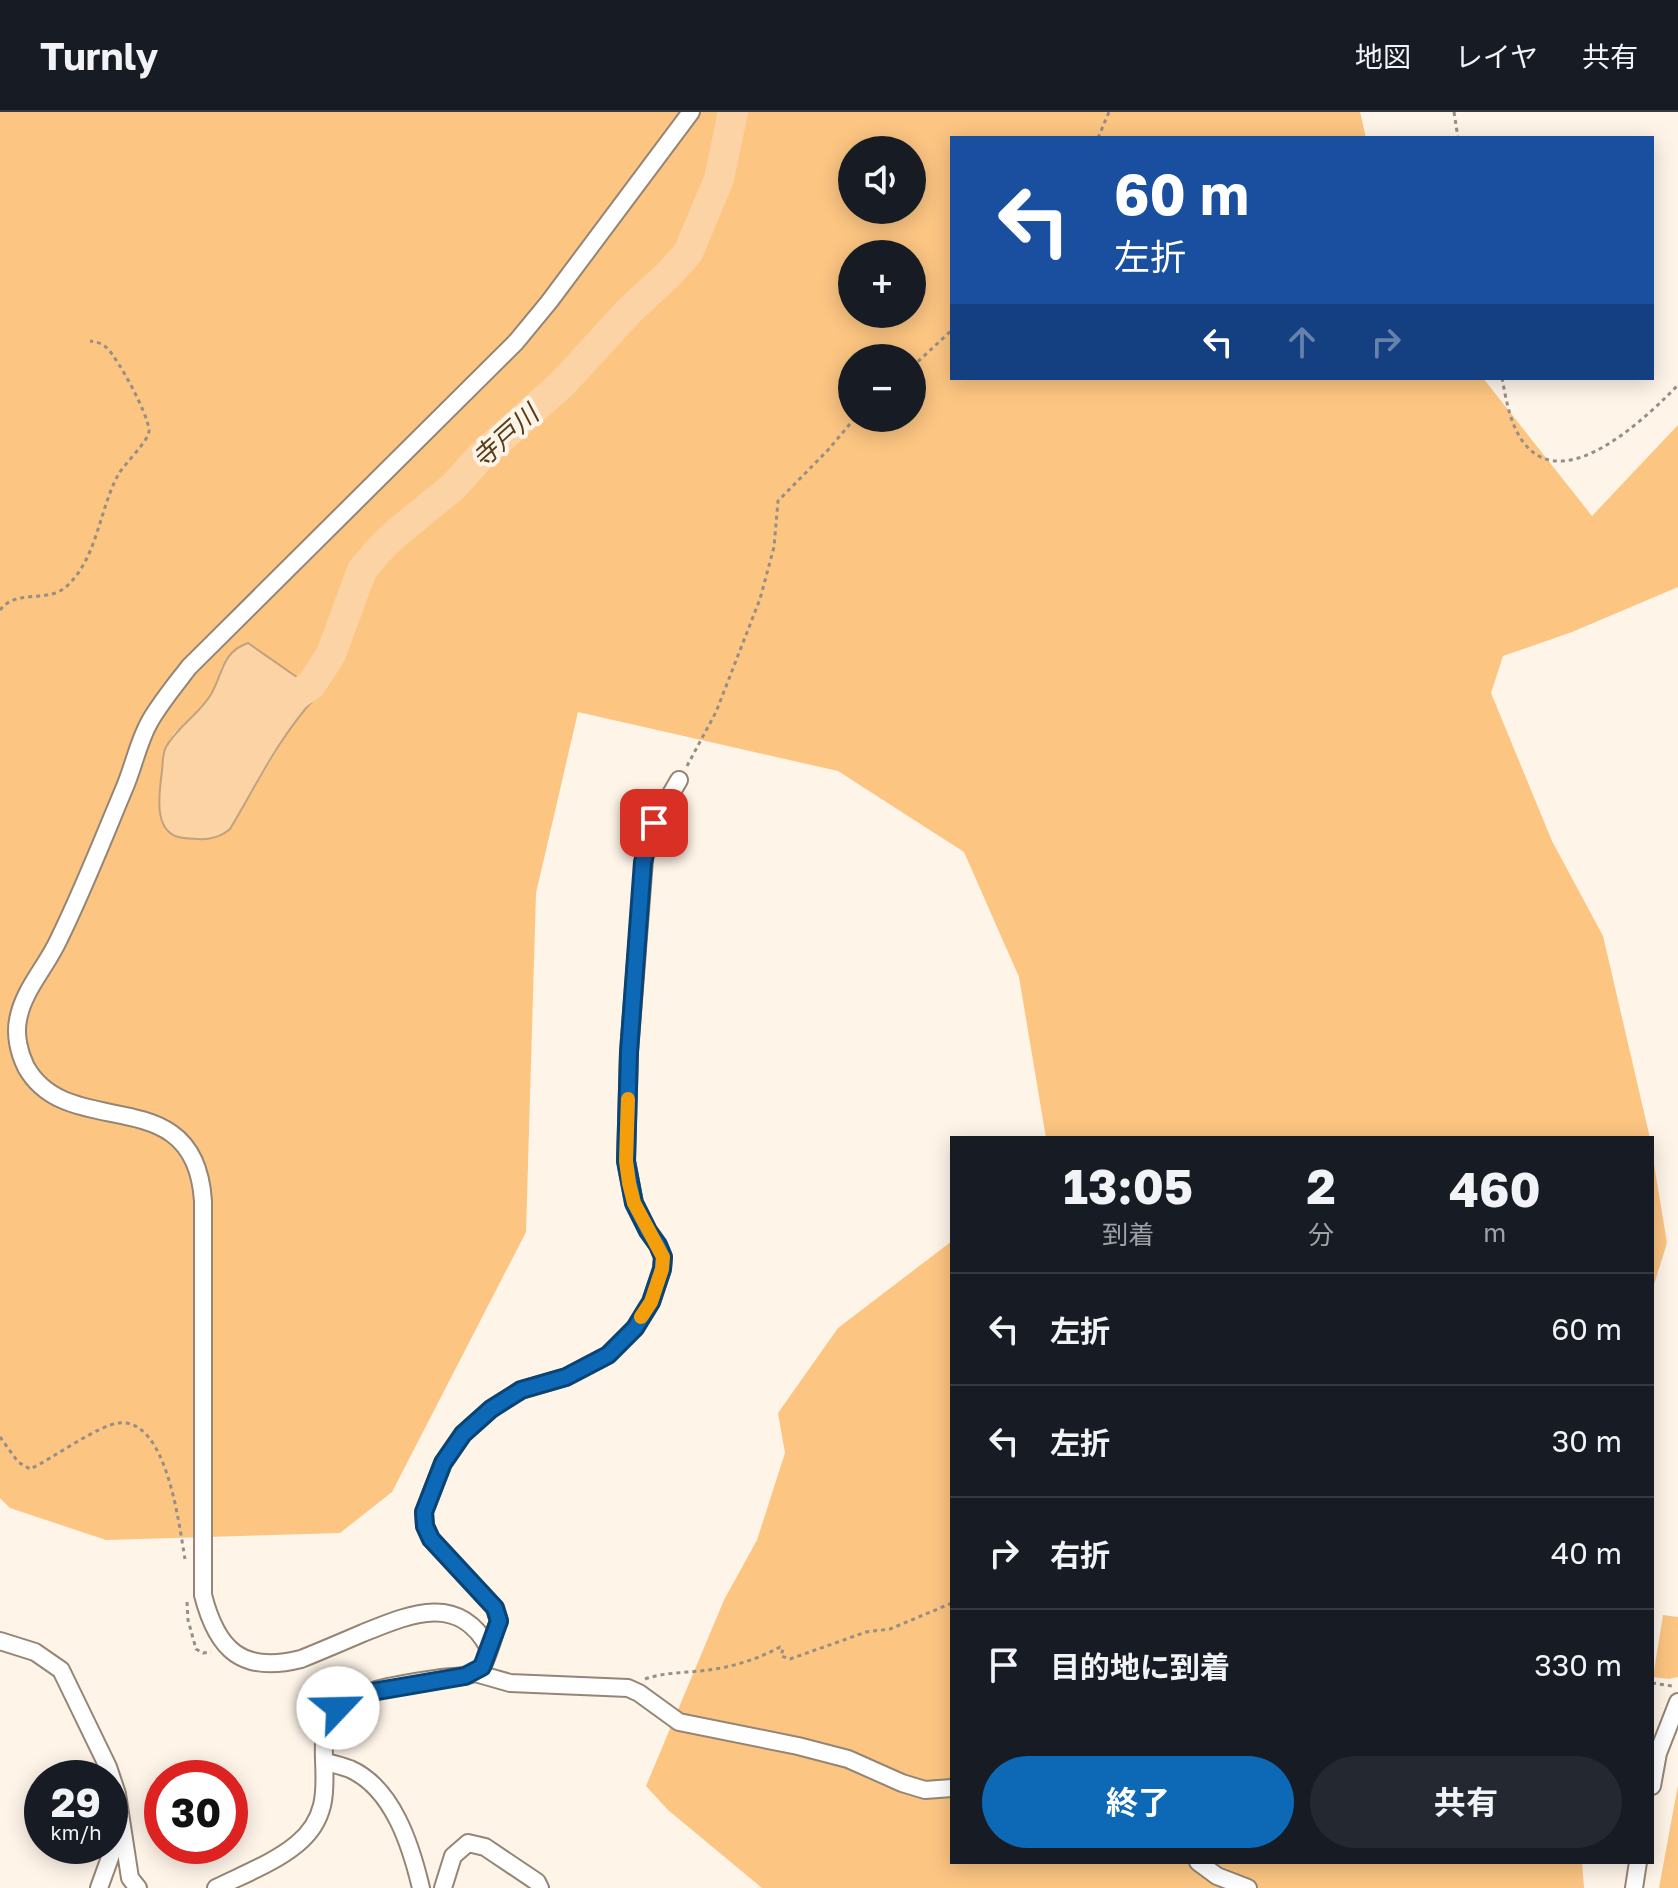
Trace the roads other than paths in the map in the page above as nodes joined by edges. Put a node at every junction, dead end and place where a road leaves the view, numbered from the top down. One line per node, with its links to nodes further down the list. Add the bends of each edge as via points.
1 (691, 112): 4 (street, via 516,342 199,656 170,691 149,722 58,942 18,1018 21,1054 40,1085 70,1103 164,1128 184,1145 200,1172 203,1595 209,1621 228,1648 245,1661 286,1663 410,1614 433,1612 458,1618 481,1634)
2 (679, 780): 4 (street, via 645,847 629,1052 629,1183 663,1257 651,1302 608,1355 566,1377 521,1390 463,1434 443,1463 424,1512 431,1539 495,1608 499,1621)
3 (0, 1641): 7 (street, via 35,1652 61,1670)
4 (488, 1647): 5 (street, via 487,1659)
5 (475, 1673): 8 (street, via 351,1699 324,1728); 10 (street, via 510,1683 628,1688 679,1722 848,1759 925,1790)
6 (1678, 1702): 9 (street)
7 (105, 1760)
8 (326, 1762): 17 (street, via 326,1793 310,1830 280,1855); 18 (street, via 370,1782 389,1806)
9 (1654, 1775)
10 (950, 1788)
11 (108, 1864): 15 (street)
12 (127, 1864): 16 (street)
13 (1201, 1864): 21 (street)
14 (1638, 1864): 22 (street)
15 (99, 1888)
16 (138, 1888)
17 (216, 1888)
18 (421, 1888)
19 (443, 1888): 20 (street, via 453,1856 476,1843)
20 (540, 1888)
21 (1248, 1888)
22 (1634, 1888)

